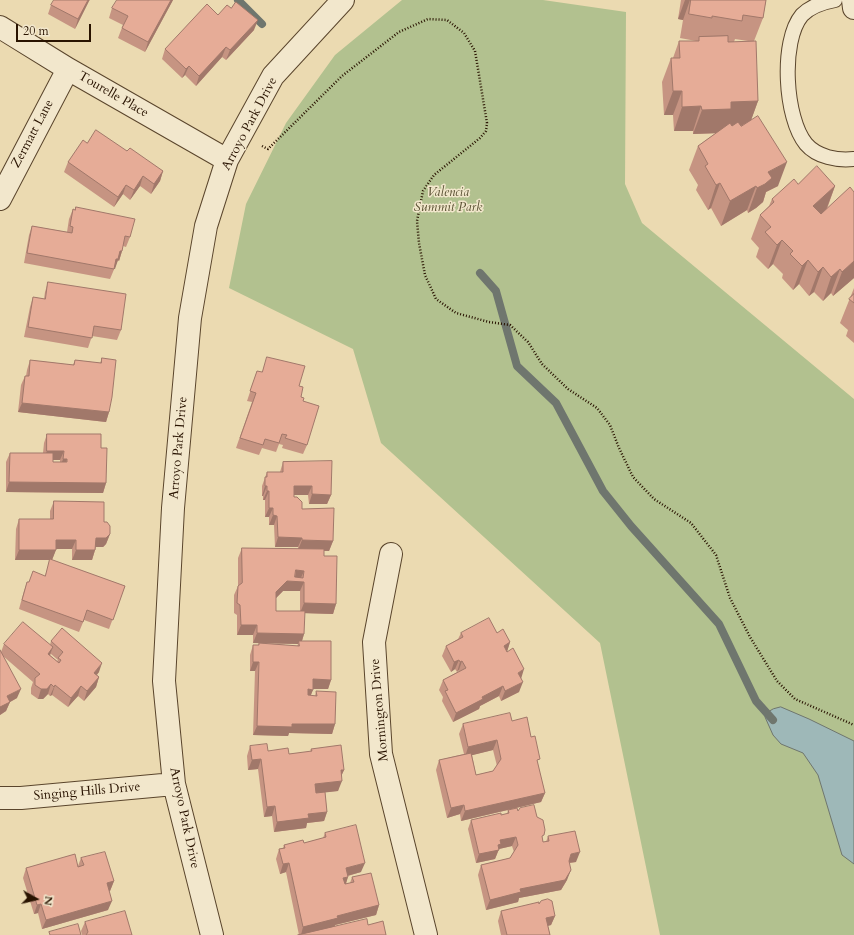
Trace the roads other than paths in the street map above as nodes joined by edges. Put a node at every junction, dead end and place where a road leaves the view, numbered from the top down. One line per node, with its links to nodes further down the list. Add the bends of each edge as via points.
1 (835, 0): 7 (lane, via 808,10 797,24 789,48 789,87 795,122 806,144 813,151 833,159)
2 (853, 0): 4 (street)
3 (337, 2): 8 (street, Arroyo Park Drive, via 273,76)
4 (854, 8)
5 (0, 27): 6 (street, Tourelle Place)
6 (68, 69): 8 (street, Tourelle Place); 9 (street, Zermatt Lane)
7 (854, 159)
8 (227, 160): 11 (street, Arroyo Park Drive, via 206,226 190,318 173,508 164,681)
9 (0, 199)
10 (392, 554): 14 (street, Mornington Drive, via 374,642 381,754)
11 (174, 784): 12 (street, Singing Hills Drive); 13 (street, Arroyo Park Drive)
12 (0, 798)
13 (212, 935)
14 (426, 935)

